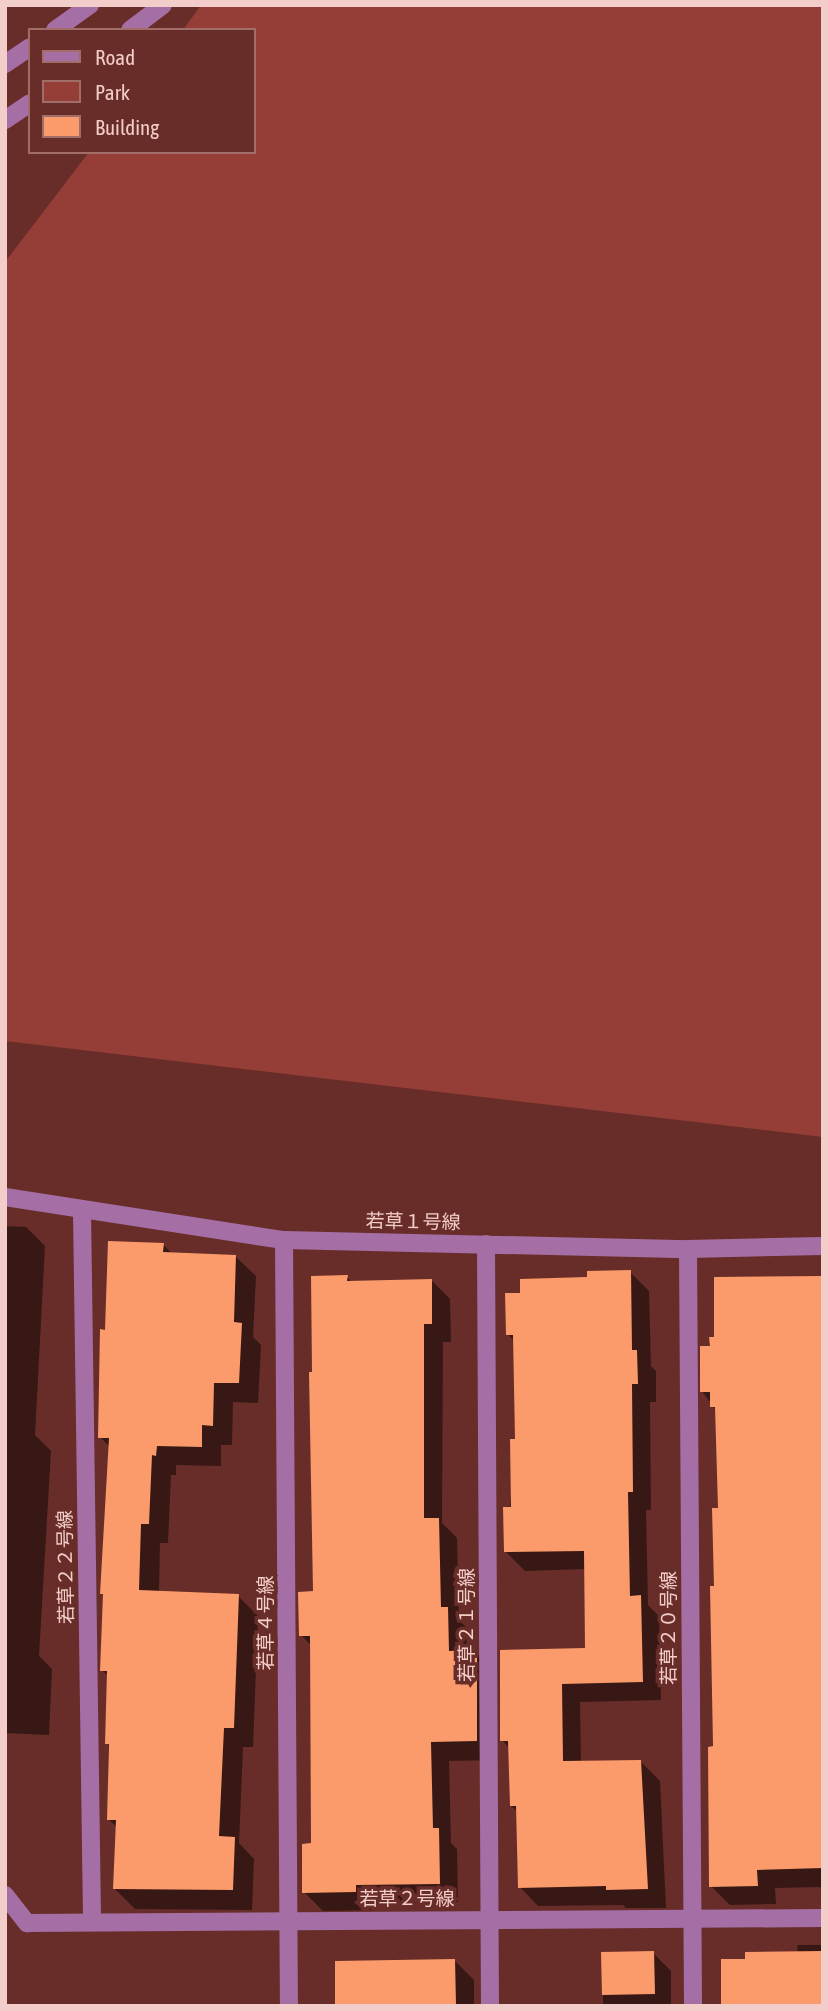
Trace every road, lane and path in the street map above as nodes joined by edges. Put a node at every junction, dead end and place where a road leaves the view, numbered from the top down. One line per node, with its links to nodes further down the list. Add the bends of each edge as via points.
1 (90, 5): 3 (street)
2 (163, 5): 4 (street)
3 (58, 28)
4 (133, 28)
5 (28, 48): 6 (street)
6 (5, 64)
7 (28, 104): 8 (street)
8 (5, 120)
9 (5, 1197): 10 (street, 若草１号線)
10 (82, 1211): 11 (street, 若草１号線); 20 (street, 若草２２号線)
11 (284, 1240): 12 (street, 若草１号線); 19 (street, 若草４号線)
12 (486, 1244): 14 (street, 若草１号線); 17 (street, 若草２１号線)
13 (823, 1246): 14 (street, 若草１号線)
14 (688, 1249): 18 (street, 若草２０号線)
15 (5, 1895): 20 (street, 若草２号線, via 27,1923)
16 (823, 1918): 18 (street, 若草２号線)
17 (489, 1920): 18 (street, 若草２号線); 19 (street, 若草２号線); 22 (street, 若草２１号線)
18 (692, 1920): 23 (street, 若草２０号線)
19 (289, 1921): 20 (street, 若草２号線); 21 (street, 若草４号線)
20 (92, 1922)
21 (289, 2006)
22 (490, 2006)
23 (693, 2006)

